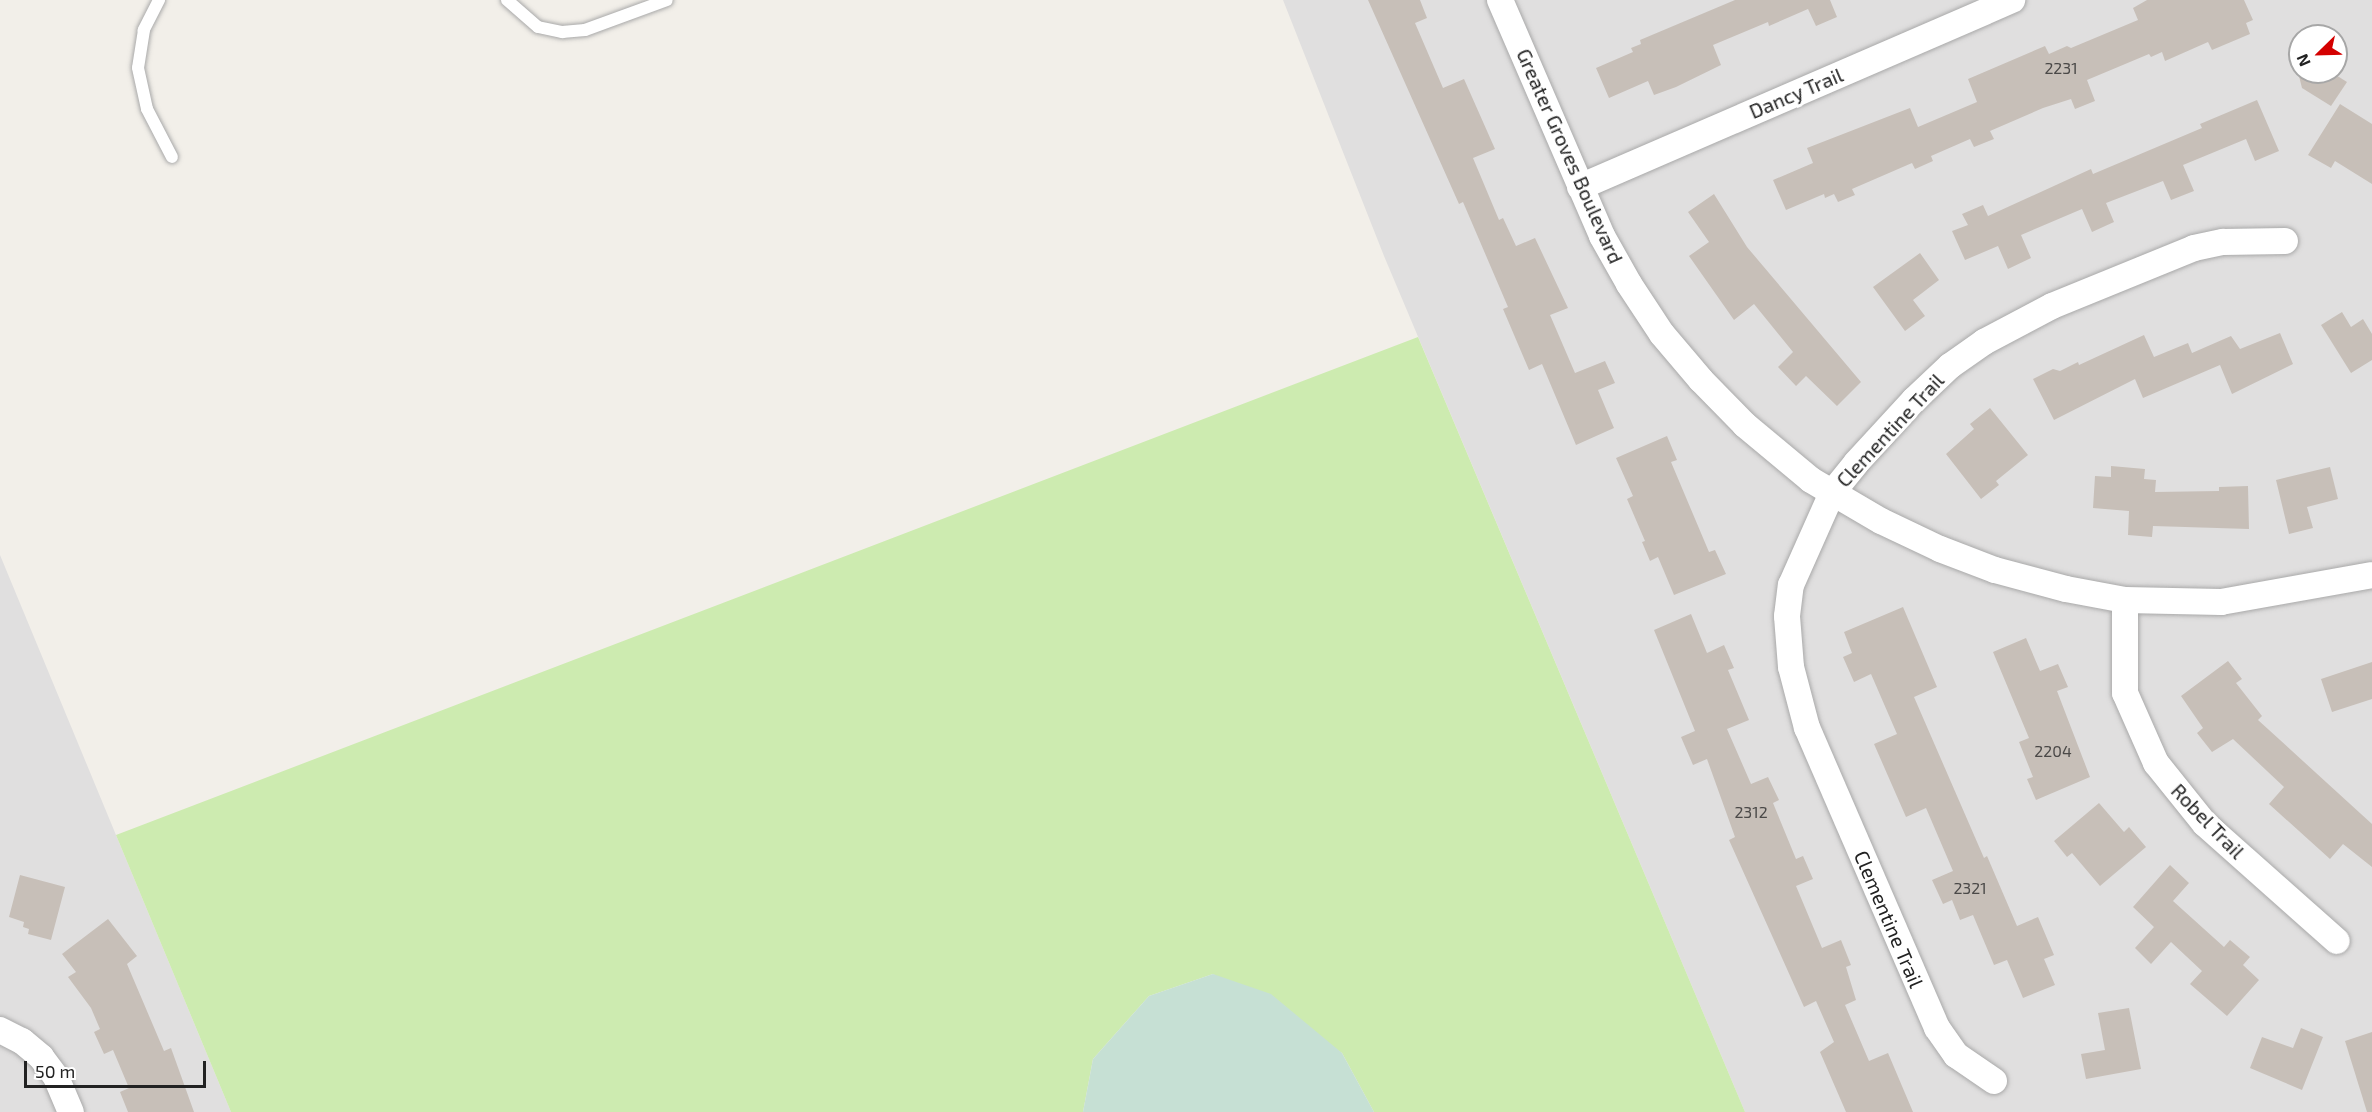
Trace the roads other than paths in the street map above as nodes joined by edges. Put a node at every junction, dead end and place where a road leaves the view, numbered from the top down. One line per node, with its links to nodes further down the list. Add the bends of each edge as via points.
1 (159, 0): 6 (lane, via 144,30 138,68 147,109)
2 (507, 0): 3 (lane, via 538,27 562,32 585,30)
3 (667, 0)
4 (1500, 0): 7 (street, Greater Groves Boulevard)
5 (2012, 0): 7 (street, Dancy Trail)
6 (171, 157)
7 (1580, 187): 9 (street, Greater Groves Boulevard, via 1620,268 1682,358 1752,432)
8 (2285, 241): 9 (street, Clementine Trail, via 2223,242 2194,248 2052,306 1984,342 1950,366 1914,400)
9 (1832, 493): 11 (street, Greater Groves Boulevard, via 1930,544 1995,570); 14 (street, Clementine Trail, via 1791,585 1787,616 1791,667 1801,709 1937,1028 1962,1060)
10 (2372, 575): 11 (street, Greater Groves Boulevard, via 2221,602)
11 (2125, 600): 12 (street, Robel Trail, via 2125,693 2156,764 2205,824)
12 (2337, 941)
13 (0, 1030): 15 (street, via 41,1057 56,1077)
14 (1994, 1081)
15 (71, 1112)

